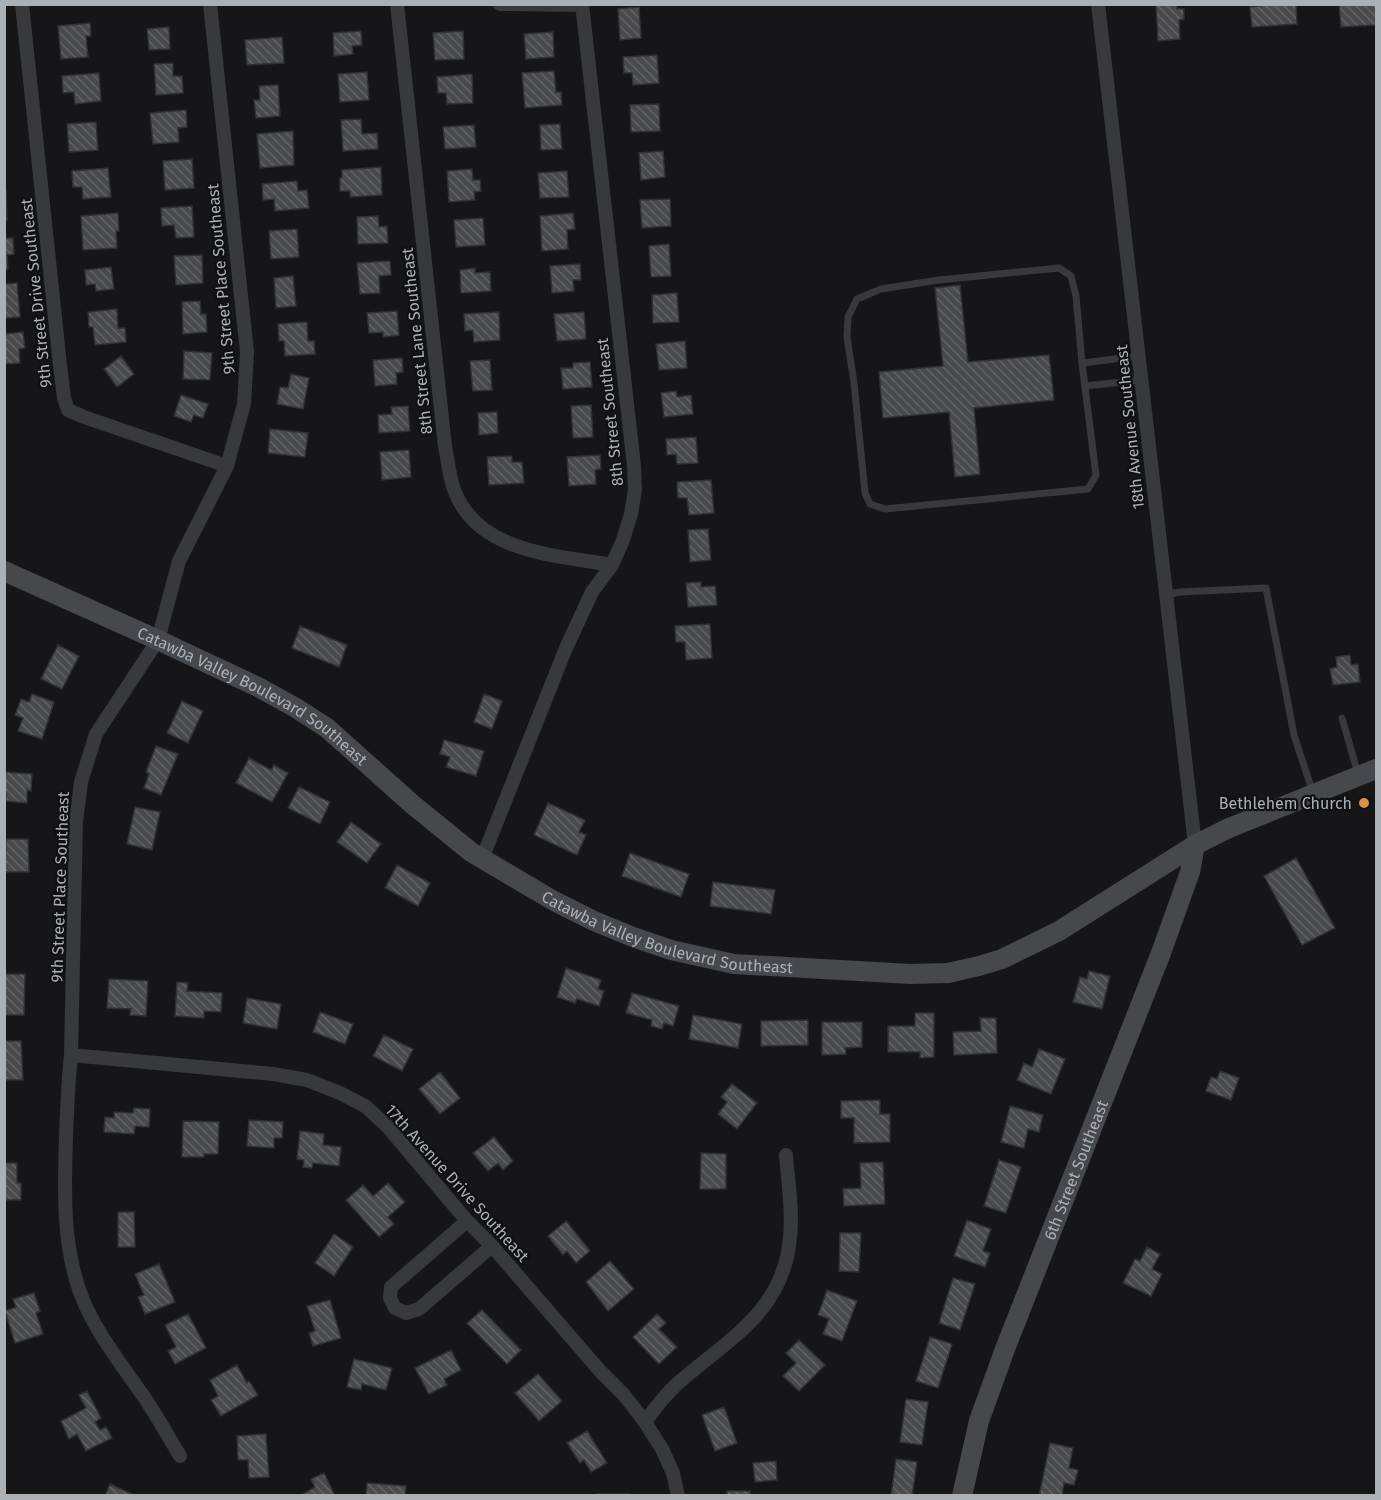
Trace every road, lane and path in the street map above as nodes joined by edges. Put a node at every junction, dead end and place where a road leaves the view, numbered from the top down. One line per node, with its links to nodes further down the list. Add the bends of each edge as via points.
1 (22, 4): 11 (street, 9th Street Drive Southeast, via 68,410)
2 (210, 4): 11 (street, 9th Street Place Southeast, via 247,352 244,404)
3 (397, 4): 12 (street, 8th Street Lane Southeast, via 445,446 455,492 474,520 508,544)
4 (500, 4): 6 (street)
5 (1098, 4): 7 (street, 18th Avenue Southeast)
6 (582, 5): 12 (street, 8th Street Southeast, via 634,466 631,514)
7 (1139, 357): 8 (lane); 9 (street, 18th Avenue Southeast)
8 (1082, 363): 10 (lane); 10 (lane, via 1076,296 1071,276 1059,268 881,289 857,299 848,317 848,337 865,493 870,504 885,509 1088,489 1096,475)
9 (1142, 380): 10 (lane); 14 (street, 18th Avenue Southeast)
10 (1085, 386)
11 (227, 466): 15 (street, 9th Street Place Southeast, via 179,561)
12 (612, 565): 20 (street, 8th Street Southeast, via 592,592 566,648)
13 (4, 571): 15 (street, Catawba Valley Boulevard Southeast)
14 (1165, 595): 18 (lane, via 1266,588 1294,735); 19 (street, 18th Avenue Southeast)
15 (158, 640): 20 (street, Catawba Valley Boulevard Southeast, via 260,688 327,728); 21 (street, 9th Street Place Southeast, via 96,734 81,782 76,822)
16 (1342, 718): 17 (lane)
17 (1368, 773): 18 (street, Catawba Valley Boulevard Southeast)
18 (1314, 794): 19 (street, Catawba Valley Boulevard Southeast)
19 (1195, 845): 20 (street, Catawba Valley Boulevard Southeast, via 1059,931 1002,959 948,973 910,975 734,964 697,957 594,921); 28 (street, 6th Street Southeast, via 1190,872 1161,953 1005,1348 979,1421)
20 (482, 859)
21 (71, 1055): 23 (street, 17th Avenue Drive Southeast, via 273,1074 307,1080 340,1092 365,1106 387,1126); 26 (street, 9th Street Place Southeast, via 64,1182 74,1271 87,1310)
22 (786, 1155): 25 (street, via 790,1237 780,1281 770,1300 755,1318 676,1385)
23 (467, 1221): 24 (street, 17th Avenue Drive Southeast); 24 (street, via 391,1287 390,1298 395,1308 406,1312 419,1308)
24 (492, 1246): 25 (street, 17th Avenue Drive Southeast)
25 (645, 1422): 27 (street, 17th Avenue Drive Southeast, via 673,1473)
26 (180, 1456)
27 (678, 1496)
28 (962, 1496)

